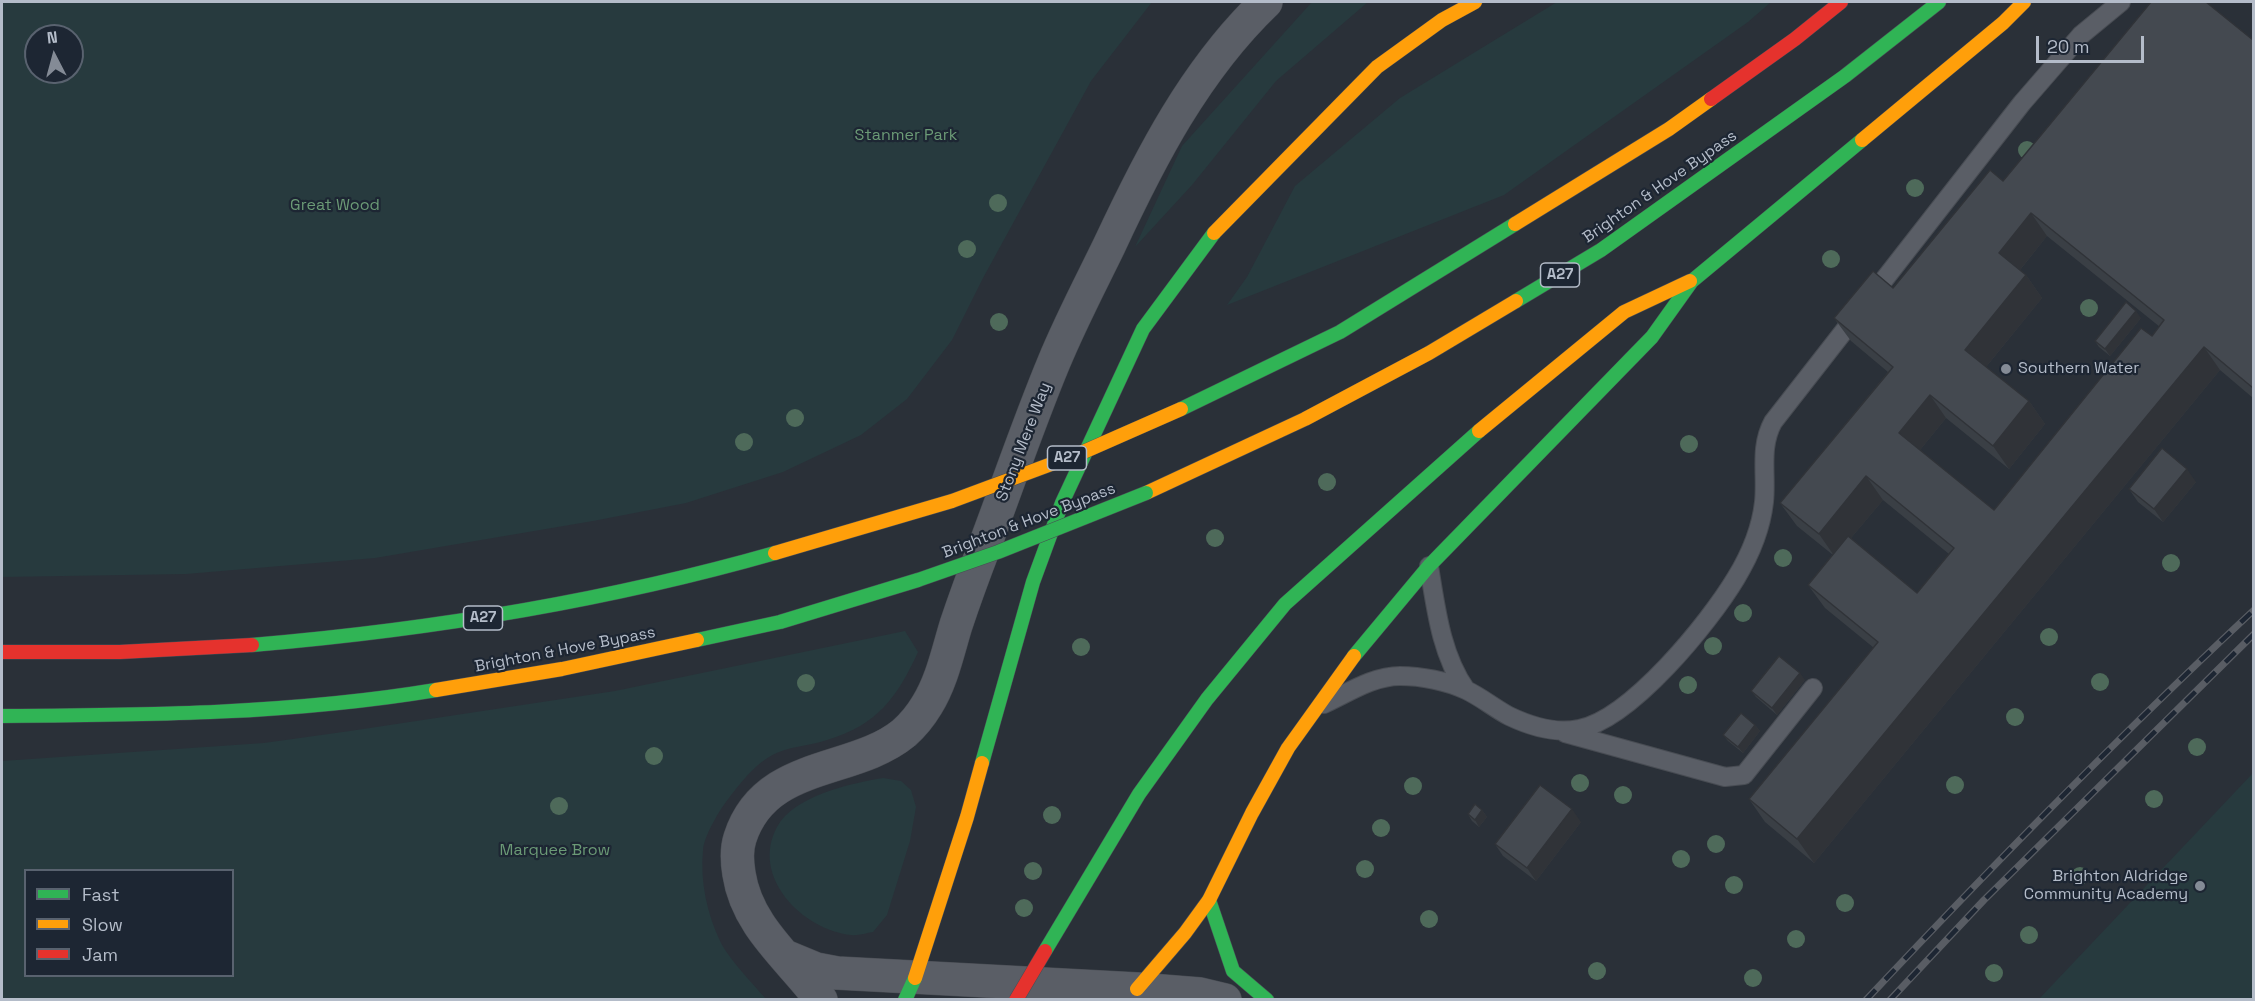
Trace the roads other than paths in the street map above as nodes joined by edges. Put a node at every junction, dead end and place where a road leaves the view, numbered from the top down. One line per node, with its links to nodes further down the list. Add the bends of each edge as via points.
1 (1266, 2): 16 (street, Stony Mere Way, via 1240,28 1190,94 1157,146 1129,202 1054,362 928,703 903,734 881,747 804,774 767,796 740,837 736,858 749,910)
2 (1475, 2): 17 (highway, via 1442,20 1377,67 1216,231 1143,329 1062,503 1033,582 967,817)
3 (1841, 2): 9 (highway, A27, bridge, via 1669,129 1340,332 1081,453 952,501 790,551 631,591 506,614 297,642 188,650)
4 (1939, 2): 13 (highway, Brighton & Hove Bypass / A27, bridge, via 1845,76 1601,250 1429,353 1305,419 1146,493 998,552 769,625 425,692 312,707 145,716)
5 (2024, 2): 7 (highway)
6 (2121, 2): 14 (lane, via 2081,35 2022,103 1773,422 1765,443 1764,500 1756,536 1735,580 1700,629 1630,702 1591,726)
7 (1692, 281): 8 (highway, via 1652,337); 20 (highway, bridge, via 1624,312 1481,429 1285,604 1207,699 1139,794)
8 (1429, 566): 11 (lane, via 1442,636 1455,674); 12 (highway)
9 (2, 652)
10 (1813, 688): 14 (lane, via 1744,776 1725,777)
11 (1466, 690): 12 (lane, via 1414,676 1386,677); 14 (lane, via 1509,716)
12 (1317, 707): 15 (highway, via 1288,748)
13 (2, 716)
14 (1548, 729)
15 (1209, 900): 18 (highway); 22 (highway, via 1233,971)
16 (784, 956): 17 (street, Stony Mere Way, via 816,969); 19 (street, Stony Mere Way)
17 (910, 988): 18 (street, Stony Mere Way)
18 (1133, 994): 21 (street, Stony Mere Way, via 1200,994)
19 (821, 999)
20 (1016, 999)
21 (1225, 999)
22 (1267, 999)

